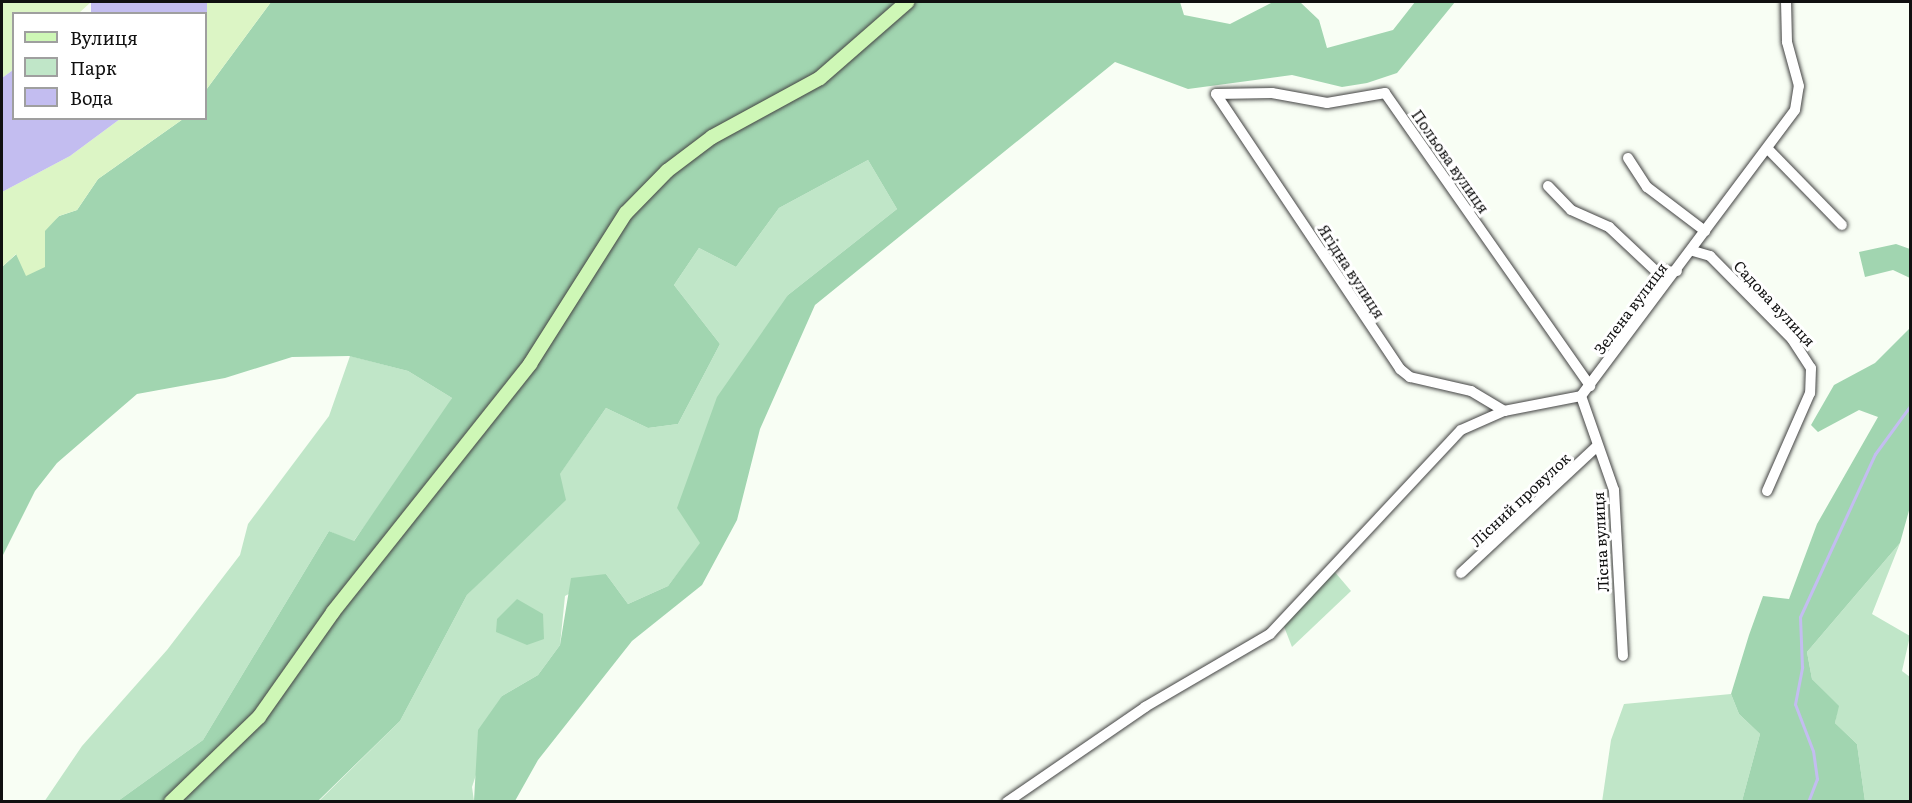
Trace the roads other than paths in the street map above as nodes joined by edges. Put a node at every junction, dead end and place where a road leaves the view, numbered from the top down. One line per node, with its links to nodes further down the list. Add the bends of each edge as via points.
1 (907, 2): 18 (main road, via 820,78 712,137 667,171 626,213 530,364 333,612 259,717)
2 (1785, 2): 4 (street, Зелена вулиця, via 1799,101)
3 (1216, 94): 11 (street, Польова вулиця, via 1272,93 1327,103 1385,93); 13 (street, Ягідна вулиця, via 1400,369 1418,379 1471,391)
4 (1768, 149): 7 (street); 8 (street, Зелена вулиця)
5 (1628, 158): 8 (street, via 1647,187)
6 (1548, 186): 10 (street, via 1571,210 1609,227 1658,273)
7 (1842, 225)
8 (1705, 231): 9 (street, Зелена вулиця)
9 (1693, 251): 10 (street, Зелена вулиця); 15 (street, Садова вулиця, via 1710,256 1792,339 1811,368 1810,393)
10 (1677, 271): 11 (street, Зелена вулиця)
11 (1590, 386): 12 (street, Зелена вулиця)
12 (1581, 396): 13 (street); 14 (street, Лісна вулиця)
13 (1504, 411): 19 (street, via 1461,430 1270,634 1145,707)
14 (1598, 446): 16 (street, Лісний провулок); 17 (street, Лісна вулиця, via 1614,490)
15 (1767, 491)
16 (1461, 573)
17 (1623, 656)
18 (171, 801)
19 (1007, 801)

